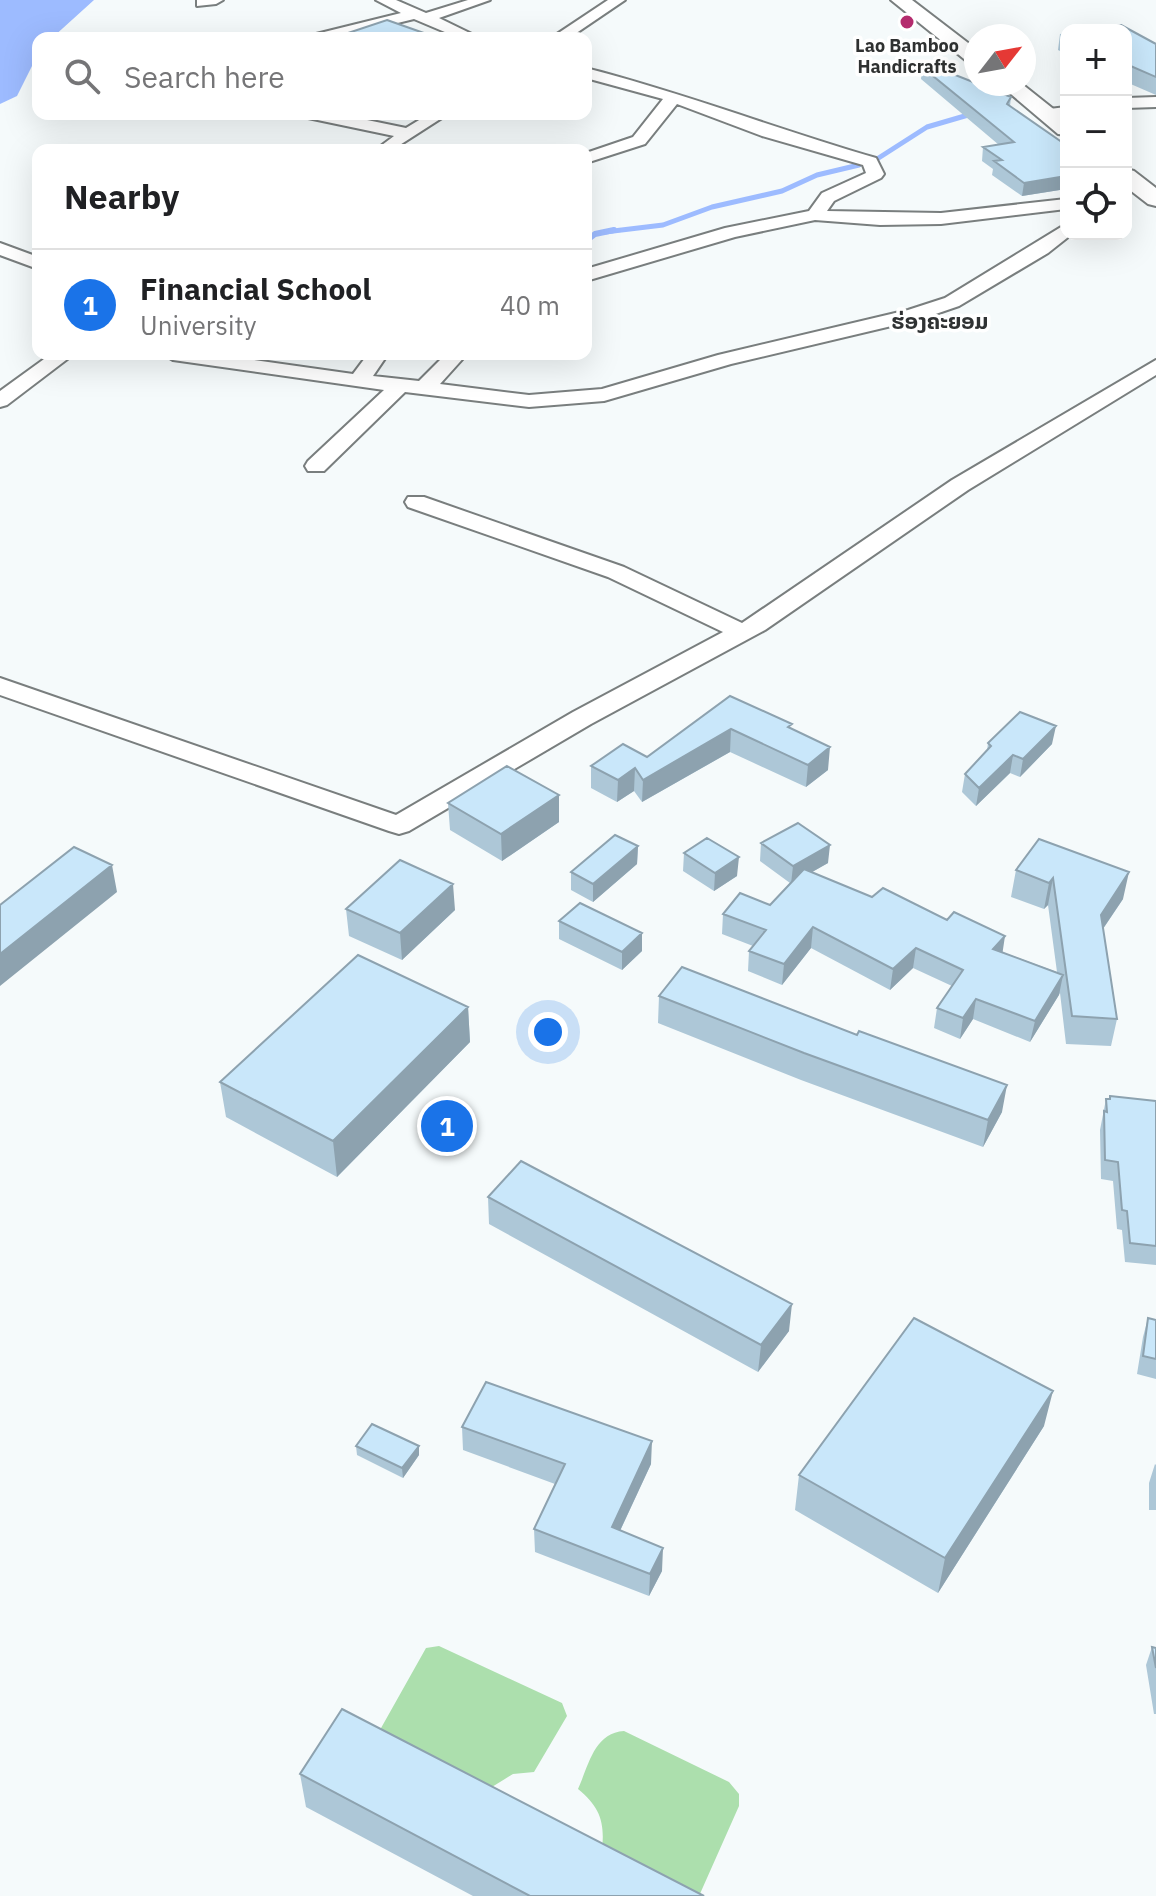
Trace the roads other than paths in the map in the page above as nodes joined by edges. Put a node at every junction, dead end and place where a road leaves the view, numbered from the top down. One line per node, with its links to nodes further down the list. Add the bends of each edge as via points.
1 (383, 0): 6 (street)
2 (483, 0): 6 (street)
3 (618, 0): 10 (street)
4 (900, 0): 11 (street)
5 (923, 0): 7 (street)
6 (420, 16): 8 (street); 9 (street)
7 (964, 30)
8 (345, 32)
9 (458, 32)
10 (568, 32)
11 (964, 50)
12 (592, 75): 15 (street)
13 (1036, 87): 18 (street)
14 (1033, 96): 18 (street)
15 (674, 97): 23 (street, via 635,142); 25 (street, via 870,162 875,174 828,197)
16 (1156, 102): 17 (street)
17 (1132, 103)
18 (1060, 110)
19 (342, 120): 21 (street)
20 (430, 120): 21 (street)
21 (408, 134): 22 (street)
22 (392, 144)
23 (592, 156)
24 (1060, 205): 25 (street, via 949,220 877,222)
25 (815, 215): 29 (street, via 732,232)
26 (1060, 235): 37 (street, via 952,302 604,395 529,401)
27 (0, 249): 28 (street)
28 (32, 261)
29 (592, 273)
30 (56, 360): 38 (street)
31 (210, 360): 35 (street)
32 (374, 360): 35 (street)
33 (451, 360): 37 (street)
34 (1156, 366): 41 (street, via 960,485)
35 (360, 379): 36 (street)
36 (400, 386): 37 (street); 39 (street)
37 (424, 389)
38 (0, 401)
39 (316, 466)
40 (416, 502): 41 (street, via 616,572)
41 (742, 632): 42 (street, via 399,825)
42 (0, 686)

